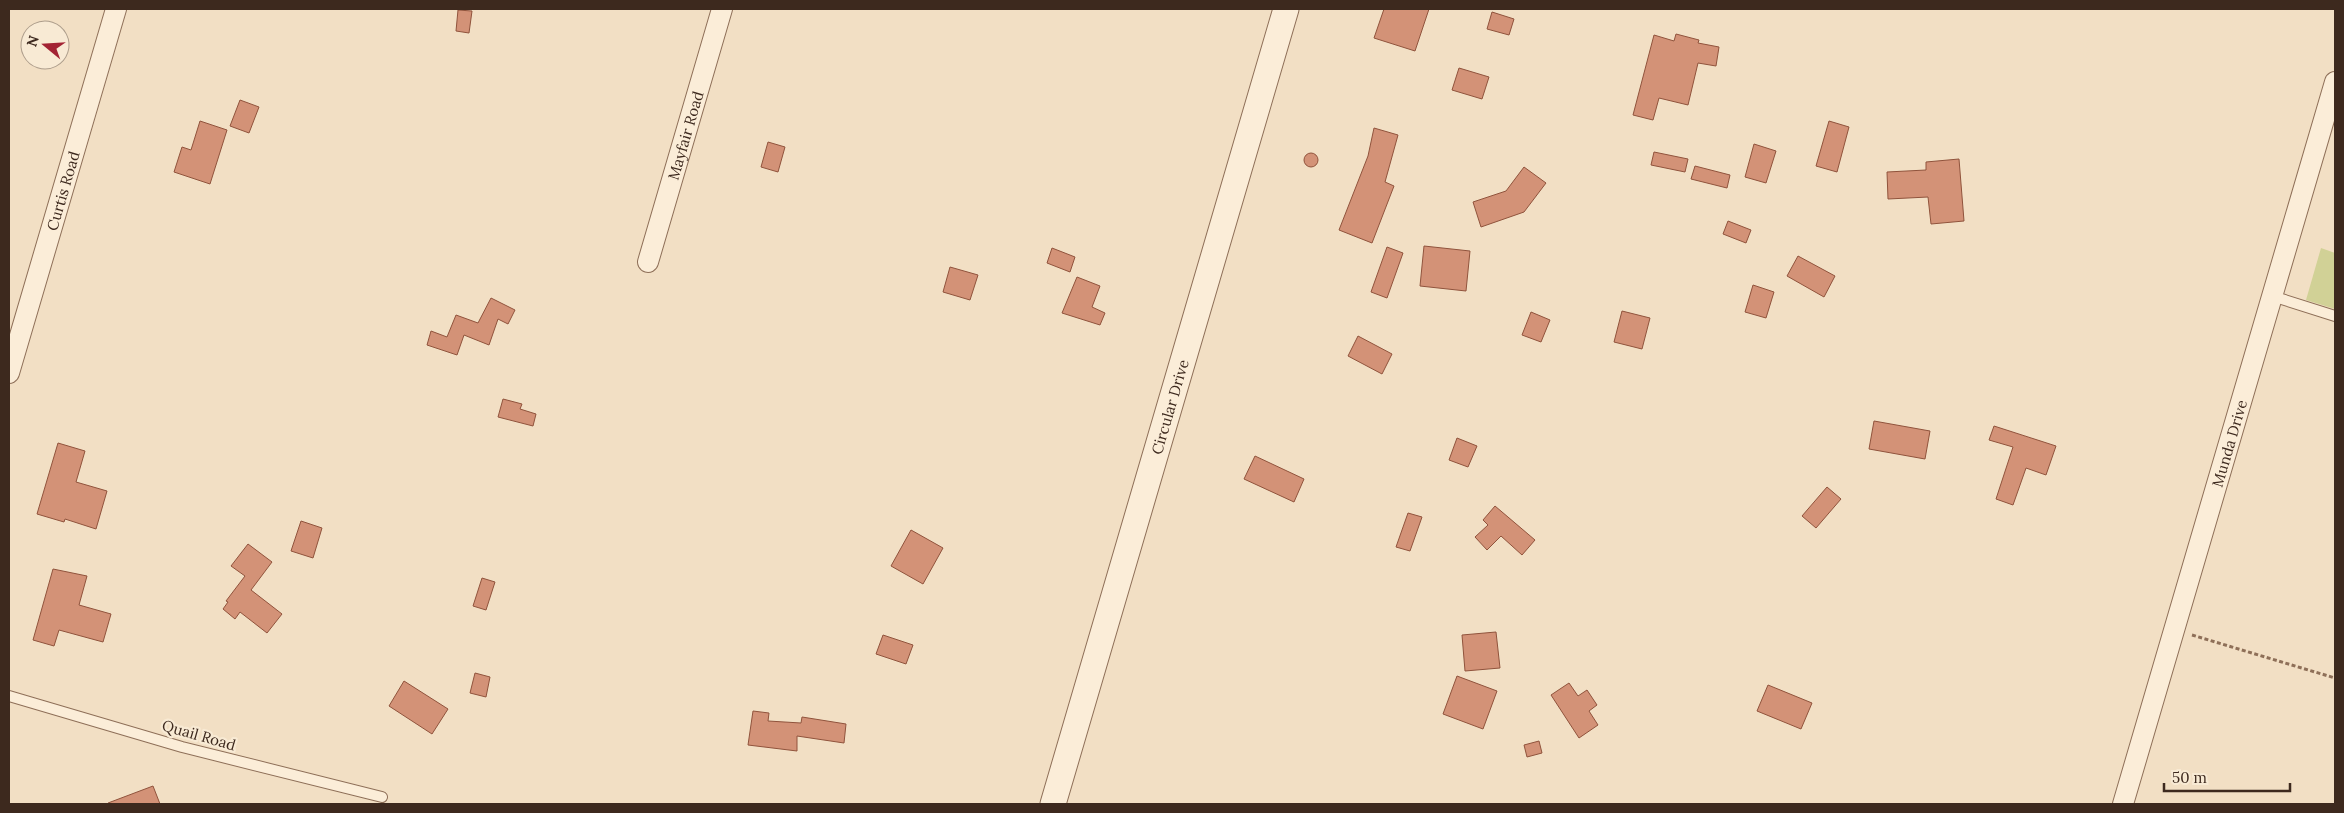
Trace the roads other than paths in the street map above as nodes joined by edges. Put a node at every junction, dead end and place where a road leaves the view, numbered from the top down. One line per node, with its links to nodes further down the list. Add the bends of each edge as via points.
1 (116, 9): 8 (street, Curtis Road)
2 (722, 9): 5 (street, Mayfair Road)
3 (1286, 9): 11 (street, Circular Drive)
4 (2335, 82): 6 (street, Munda Drive)
5 (648, 262)
6 (2272, 296): 7 (lane); 12 (street, Munda Drive)
7 (2335, 316)
8 (9, 373)
9 (9, 696): 10 (lane, Quail Road, via 192,750)
10 (382, 797)
11 (1053, 804)
12 (2123, 804)

